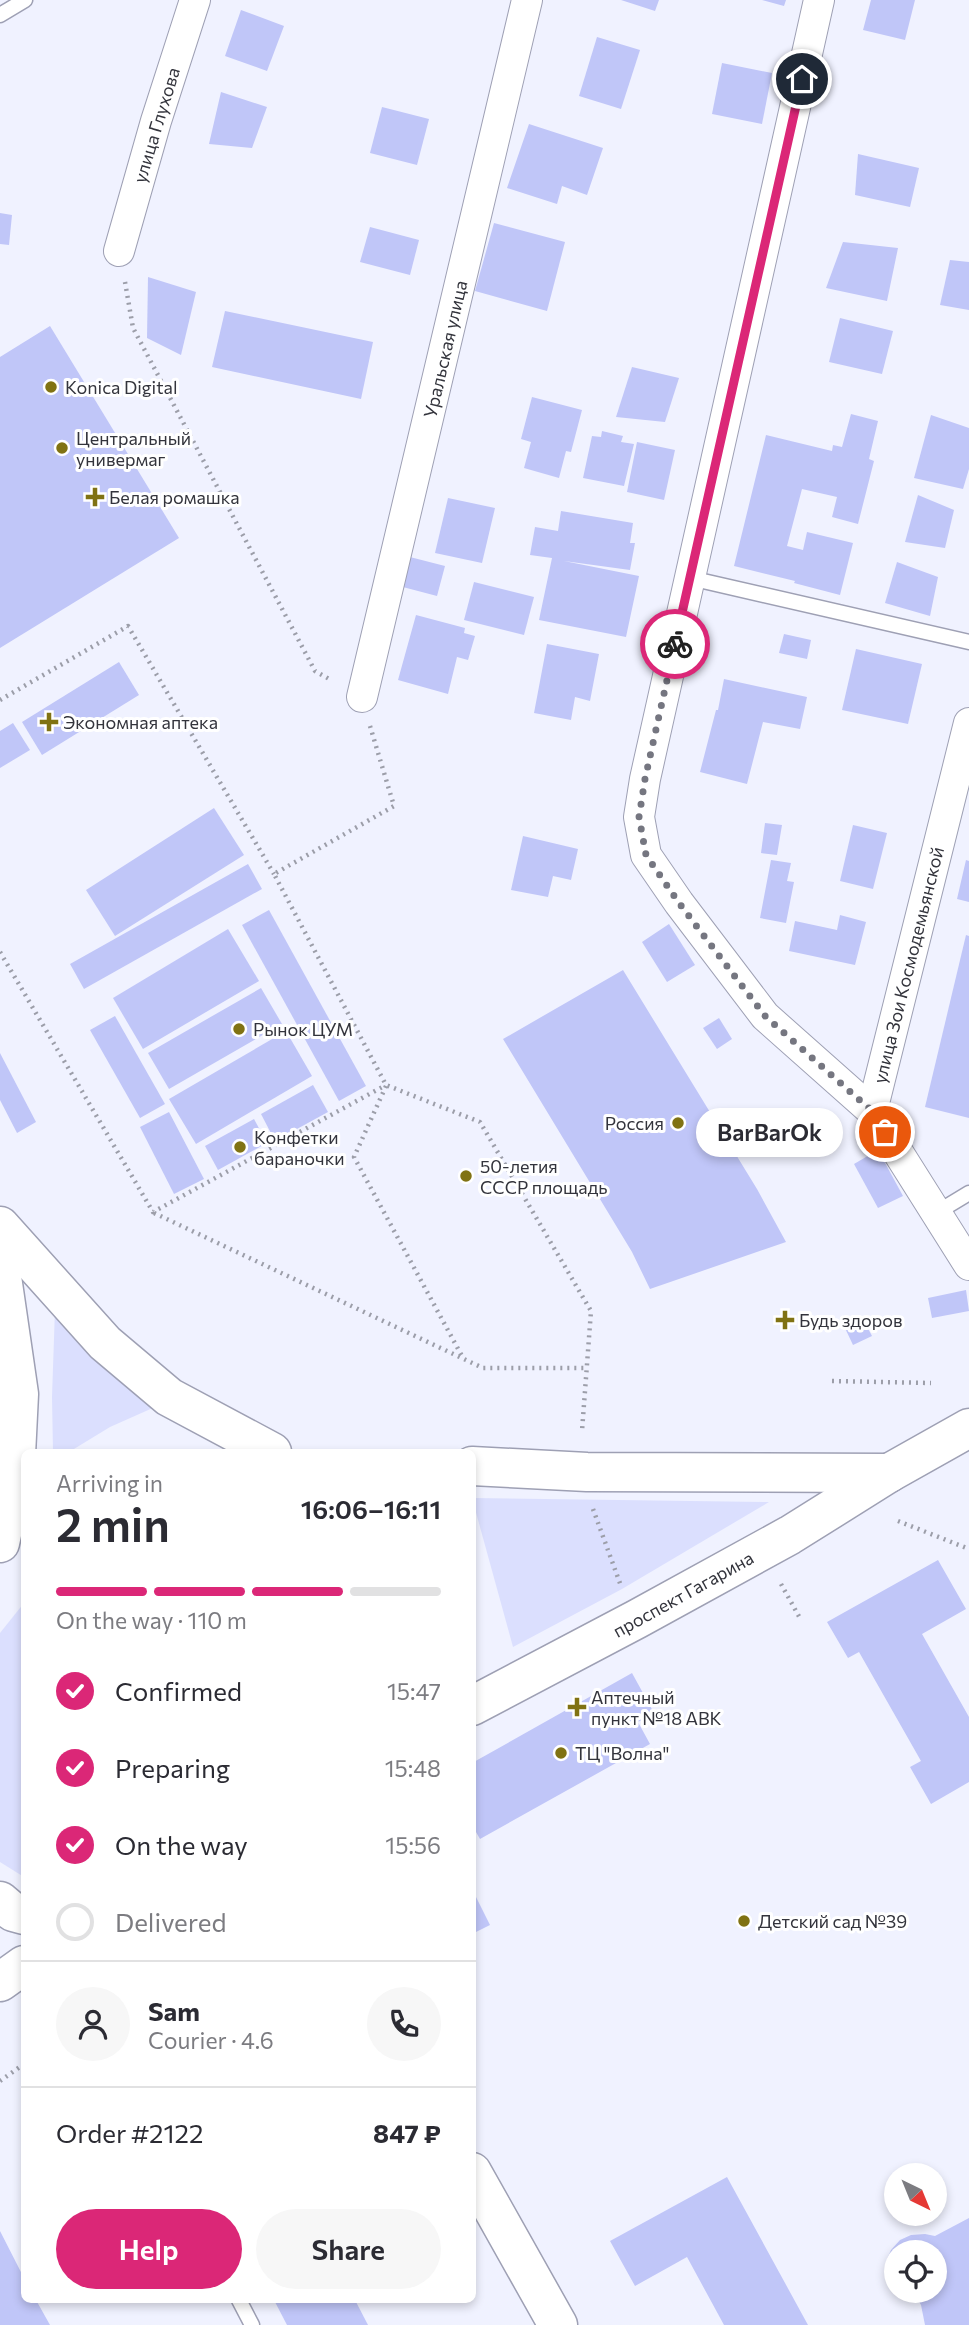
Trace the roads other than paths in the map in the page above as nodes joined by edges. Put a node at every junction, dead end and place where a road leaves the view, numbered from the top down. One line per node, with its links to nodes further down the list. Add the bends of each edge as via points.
1 (25, 0): 5 (lane)
2 (195, 0): 6 (street, улица Глухова)
3 (527, 0): 9 (street, Уральская улица)
4 (820, 0): 7 (street)
5 (0, 15)
6 (119, 251)
7 (690, 578): 8 (lane); 11 (street, via 639,817 646,855 765,1016)
8 (969, 642)
9 (362, 697)
10 (969, 723): 11 (street, улица Зои Космодемьянской)
11 (872, 1111): 13 (street)
12 (969, 1193): 13 (lane)
13 (936, 1213): 16 (street)
14 (0, 1226): 18 (main road, via 105,1343 169,1397)
15 (0, 1263): 21 (main road, via 19,1394 15,1475)
16 (969, 1265)
17 (969, 1428): 20 (main road, проспект Гагарина)
18 (268, 1449)
19 (476, 1466): 20 (main road, проспект Гагарина, via 587,1472)
20 (889, 1473): 24 (main road, проспект Гагарина, via 790,1535)
21 (0, 1543)
22 (21, 1548): 23 (main road)
23 (0, 1565)
24 (476, 1704)
25 (0, 1901): 26 (main road)
26 (21, 1914)
27 (21, 1967): 28 (main road)
28 (0, 1982)
29 (476, 2179): 32 (main road)
30 (241, 2303): 31 (lane)
31 (252, 2325)
32 (558, 2325)

